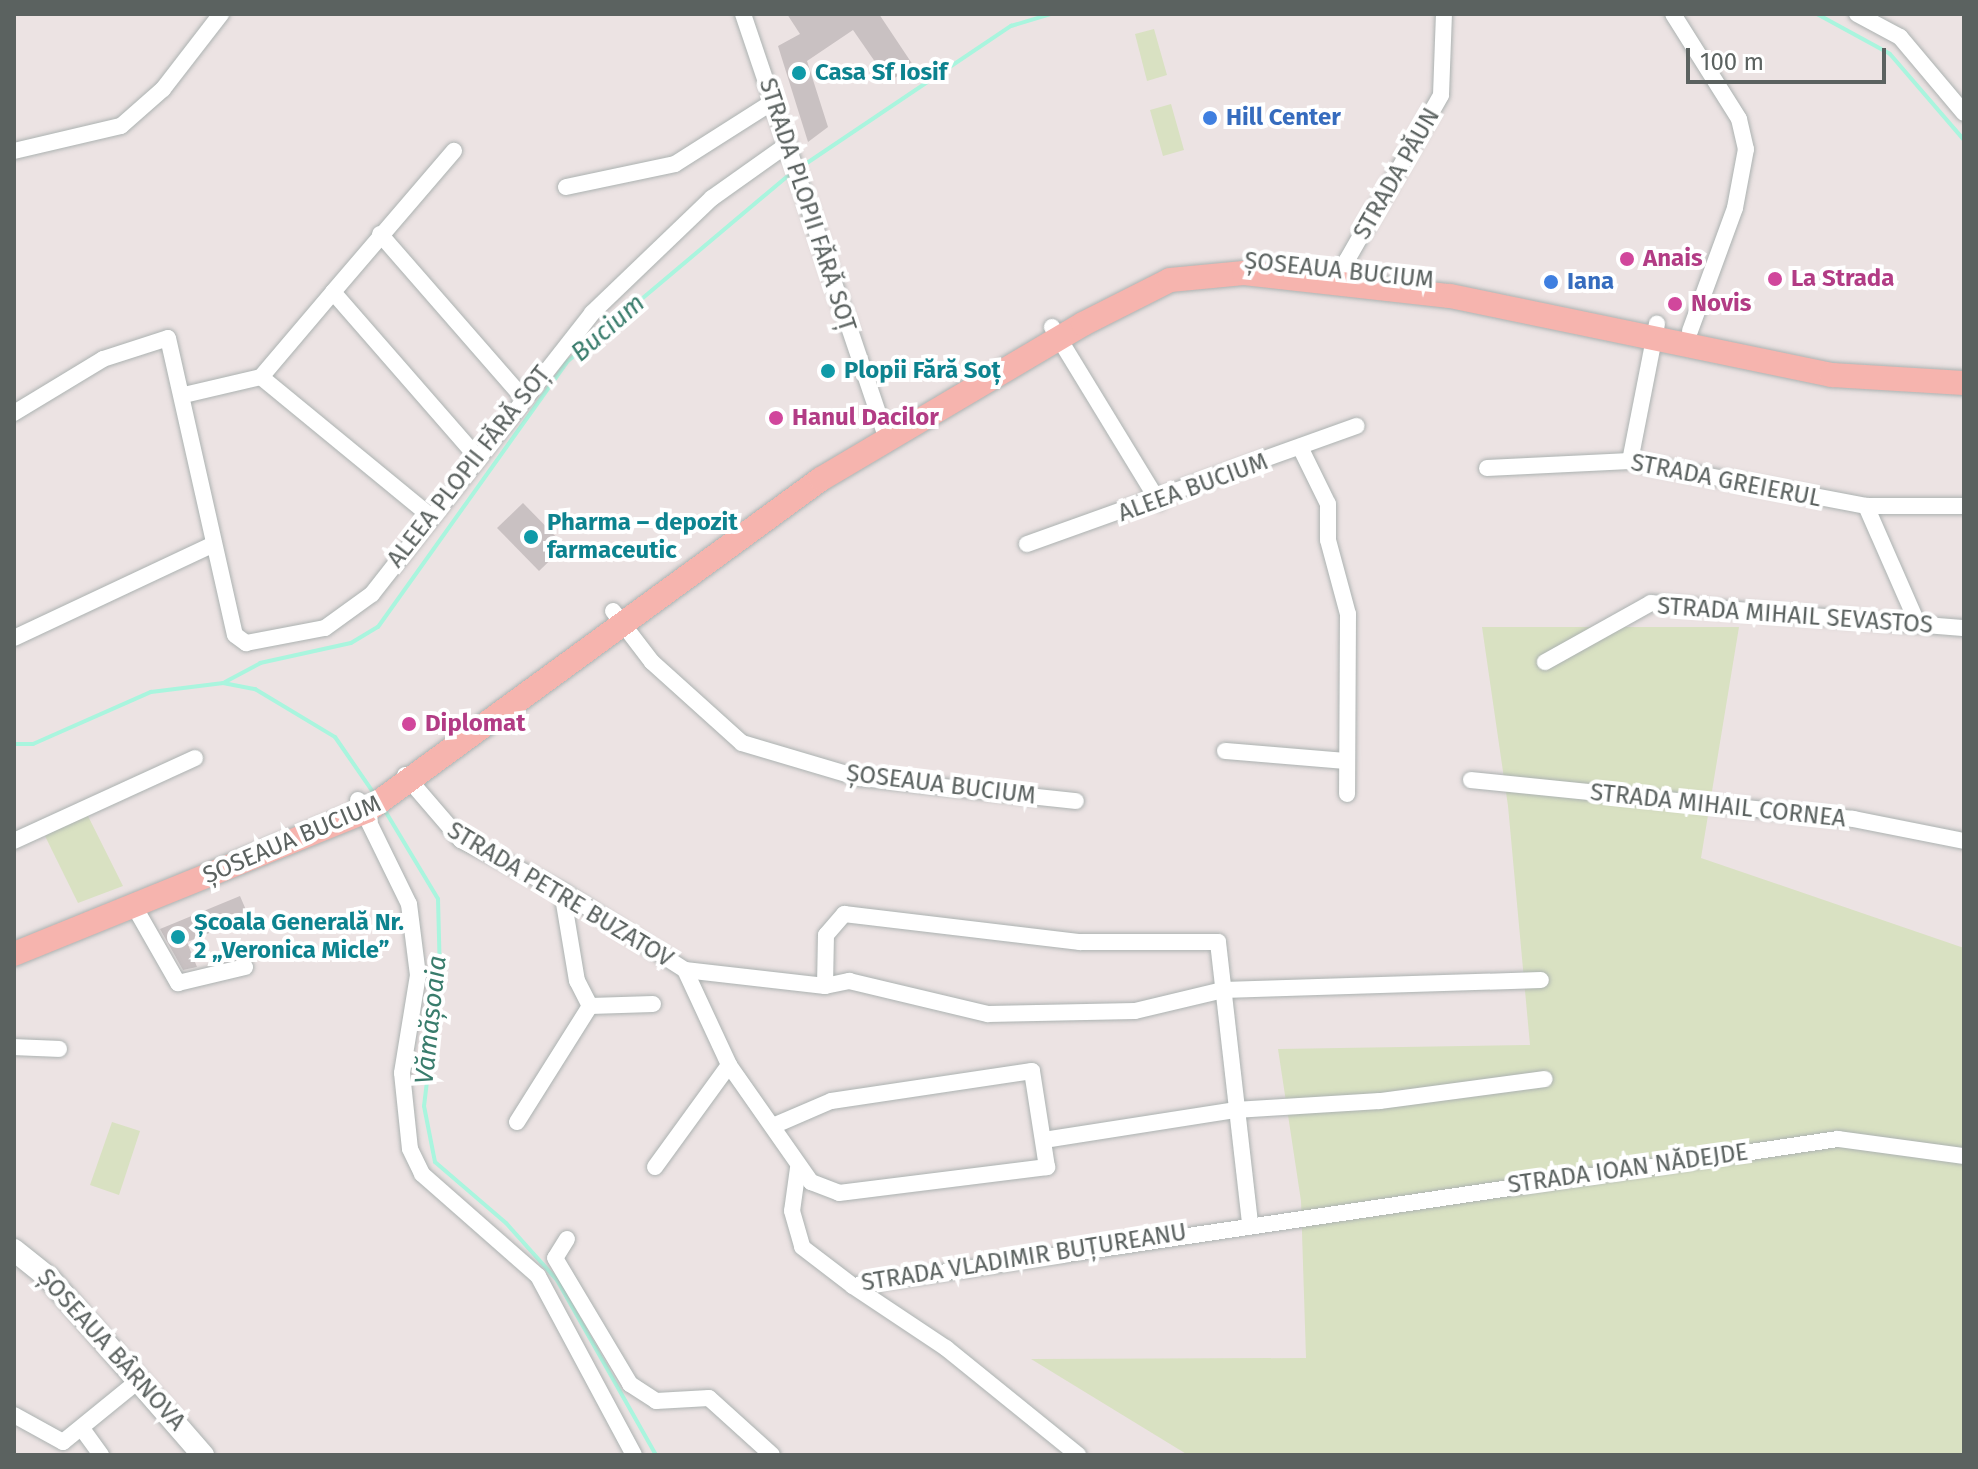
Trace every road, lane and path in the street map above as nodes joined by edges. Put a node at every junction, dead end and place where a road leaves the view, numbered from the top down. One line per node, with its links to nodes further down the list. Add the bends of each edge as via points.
1 (221, 14): 9 (street, via 163,89 121,126)
2 (743, 14): 6 (street, STRADA PLOPII FĂRĂ SOȚ)
3 (1444, 14): 13 (street, STRADA PĂUN, via 1441,95)
4 (1673, 14): 16 (street, via 1733,108 1746,149 1735,208)
5 (1857, 14): 7 (street, via 1900,37)
6 (774, 101): 8 (street, STRADA PLOPII FĂRĂ SOȚ); 11 (street, via 675,164)
7 (1964, 113)
8 (788, 144): 22 (street, ALEEA PLOPII FĂRĂ SOȚ, via 690,219 592,313); 25 (street, STRADA PLOPII FĂRĂ SOȚ)
9 (14, 151)
10 (454, 151): 12 (street)
11 (566, 187)
12 (380, 234): 14 (street); 22 (street)
13 (1346, 277): 15 (main road, ȘOSEAUA BUCIUM, via 1451,282); 17 (main road, ȘOSEAUA BUCIUM, via 1250,260 1168,267)
14 (333, 292): 19 (street); 27 (street)
15 (1656, 330): 16 (main road, ȘOSEAUA BUCIUM); 20 (main road, ȘOSEAUA BUCIUM, via 1832,375); 28 (street)
16 (1690, 331): 18 (main road, ȘOSEAUA BUCIUM, via 1832,361)
17 (1055, 333): 25 (main road, ȘOSEAUA BUCIUM); 30 (street)
18 (1964, 368)
19 (261, 377): 21 (street); 33 (street)
20 (1964, 383)
21 (184, 395): 23 (street, via 168,338 103,359); 34 (street)
22 (523, 398): 27 (street, ALEEA PLOPII FĂRĂ SOȚ)
23 (14, 413)
24 (1356, 426): 26 (street, ALEEA BUCIUM)
25 (883, 434): 36 (main road, ȘOSEAUA BUCIUM, via 750,511)
26 (1301, 449): 30 (street, ALEEA BUCIUM); 43 (street, via 1328,504 1328,540 1348,614)
27 (477, 457): 33 (street, ALEEA PLOPII FĂRĂ SOȚ)
28 (1630, 461): 29 (street, STRADA GREIERUL); 31 (street, STRADA GREIERUL)
29 (1487, 468)
30 (1159, 502): 35 (street, ALEEA BUCIUM)
31 (1866, 506): 32 (street, STRADA GREIERUL); 37 (street)
32 (1964, 506)
33 (430, 516): 34 (street, ALEEA PLOPII FĂRĂ SOȚ, via 348,616 246,643 235,635)
34 (214, 544): 39 (street)
35 (1027, 544)
36 (617, 617): 45 (main road, ȘOSEAUA BUCIUM); 47 (street, ȘOSEAUA BUCIUM, via 685,695 742,743 860,778)
37 (1917, 622): 38 (street, STRADA MIHAIL SEVASTOS); 40 (street, STRADA MIHAIL SEVASTOS, via 1651,603)
38 (1964, 628)
39 (14, 638)
40 (1545, 662)
41 (1225, 751): 43 (street)
42 (195, 758): 49 (street)
43 (1347, 761): 46 (street)
44 (1471, 780): 50 (street, STRADA MIHAIL CORNEA, via 1853,819)
45 (402, 782): 48 (main road, ȘOSEAUA BUCIUM); 51 (street, STRADA PETRE BUZATOV, via 445,828)
46 (1347, 794)
47 (1076, 801)
48 (363, 805): 52 (main road, ȘOSEAUA BUCIUM); 53 (main road, ȘOSEAUA BUCIUM); 83 (street, via 409,904 418,975 402,1073 410,1149 422,1174 538,1276)
49 (14, 841)
50 (1964, 841)
51 (562, 891): 56 (street, STRADA PETRE BUZATOV); 61 (street, via 577,981)
52 (134, 906): 54 (main road, ȘOSEAUA BUCIUM); 55 (street, via 178,983)
53 (14, 939)
54 (14, 954)
55 (245, 967)
56 (685, 970): 58 (street); 64 (street, STRADA PETRE BUZATOV)
57 (1541, 980): 59 (street)
58 (825, 986): 59 (street, via 879,986 988,1014 1135,1011); 59 (street, via 826,935 844,914 1080,942 1218,942)
59 (1223, 990): 66 (street)
60 (653, 1004): 61 (street)
61 (590, 1006): 67 (street)
62 (14, 1047): 63 (street)
63 (59, 1049)
64 (729, 1065): 68 (street, STRADA PETRE BUZATOV); 71 (street)
65 (1545, 1079): 66 (street, via 1380,1101)
66 (1235, 1110): 69 (street); 74 (street)
67 (517, 1122)
68 (775, 1125): 69 (street, via 831,1101 1023,1070 1037,1075); 72 (street, STRADA PETRE BUZATOV)
69 (1044, 1140): 72 (street, STRADA PETRE BUZATOV, via 1047,1167 839,1193 811,1182)
70 (1964, 1156): 73 (street, STRADA IOAN NĂDEJDE, via 1838,1139 1312,1220)
71 (655, 1167)
72 (798, 1168): 77 (street, STRADA VLADIMIR BUȚUREANU, via 792,1211 802,1247)
73 (1292, 1216): 74 (street, STRADA VLADIMIR BUȚUREANU)
74 (1250, 1224): 77 (street, STRADA VLADIMIR BUȚUREANU)
75 (567, 1239): 84 (street, via 555,1258 630,1384 656,1401 709,1398)
76 (14, 1250): 78 (main road, ȘOSEAUA BÂRNOVA, via 49,1278)
77 (853, 1286): 85 (street, via 946,1348)
78 (138, 1381): 80 (street); 82 (main road, ȘOSEAUA BÂRNOVA)
79 (14, 1415): 80 (street, via 54,1441)
80 (83, 1430): 81 (street)
81 (101, 1455)
82 (203, 1455)
83 (634, 1455)
84 (772, 1455)
85 (1078, 1455)

